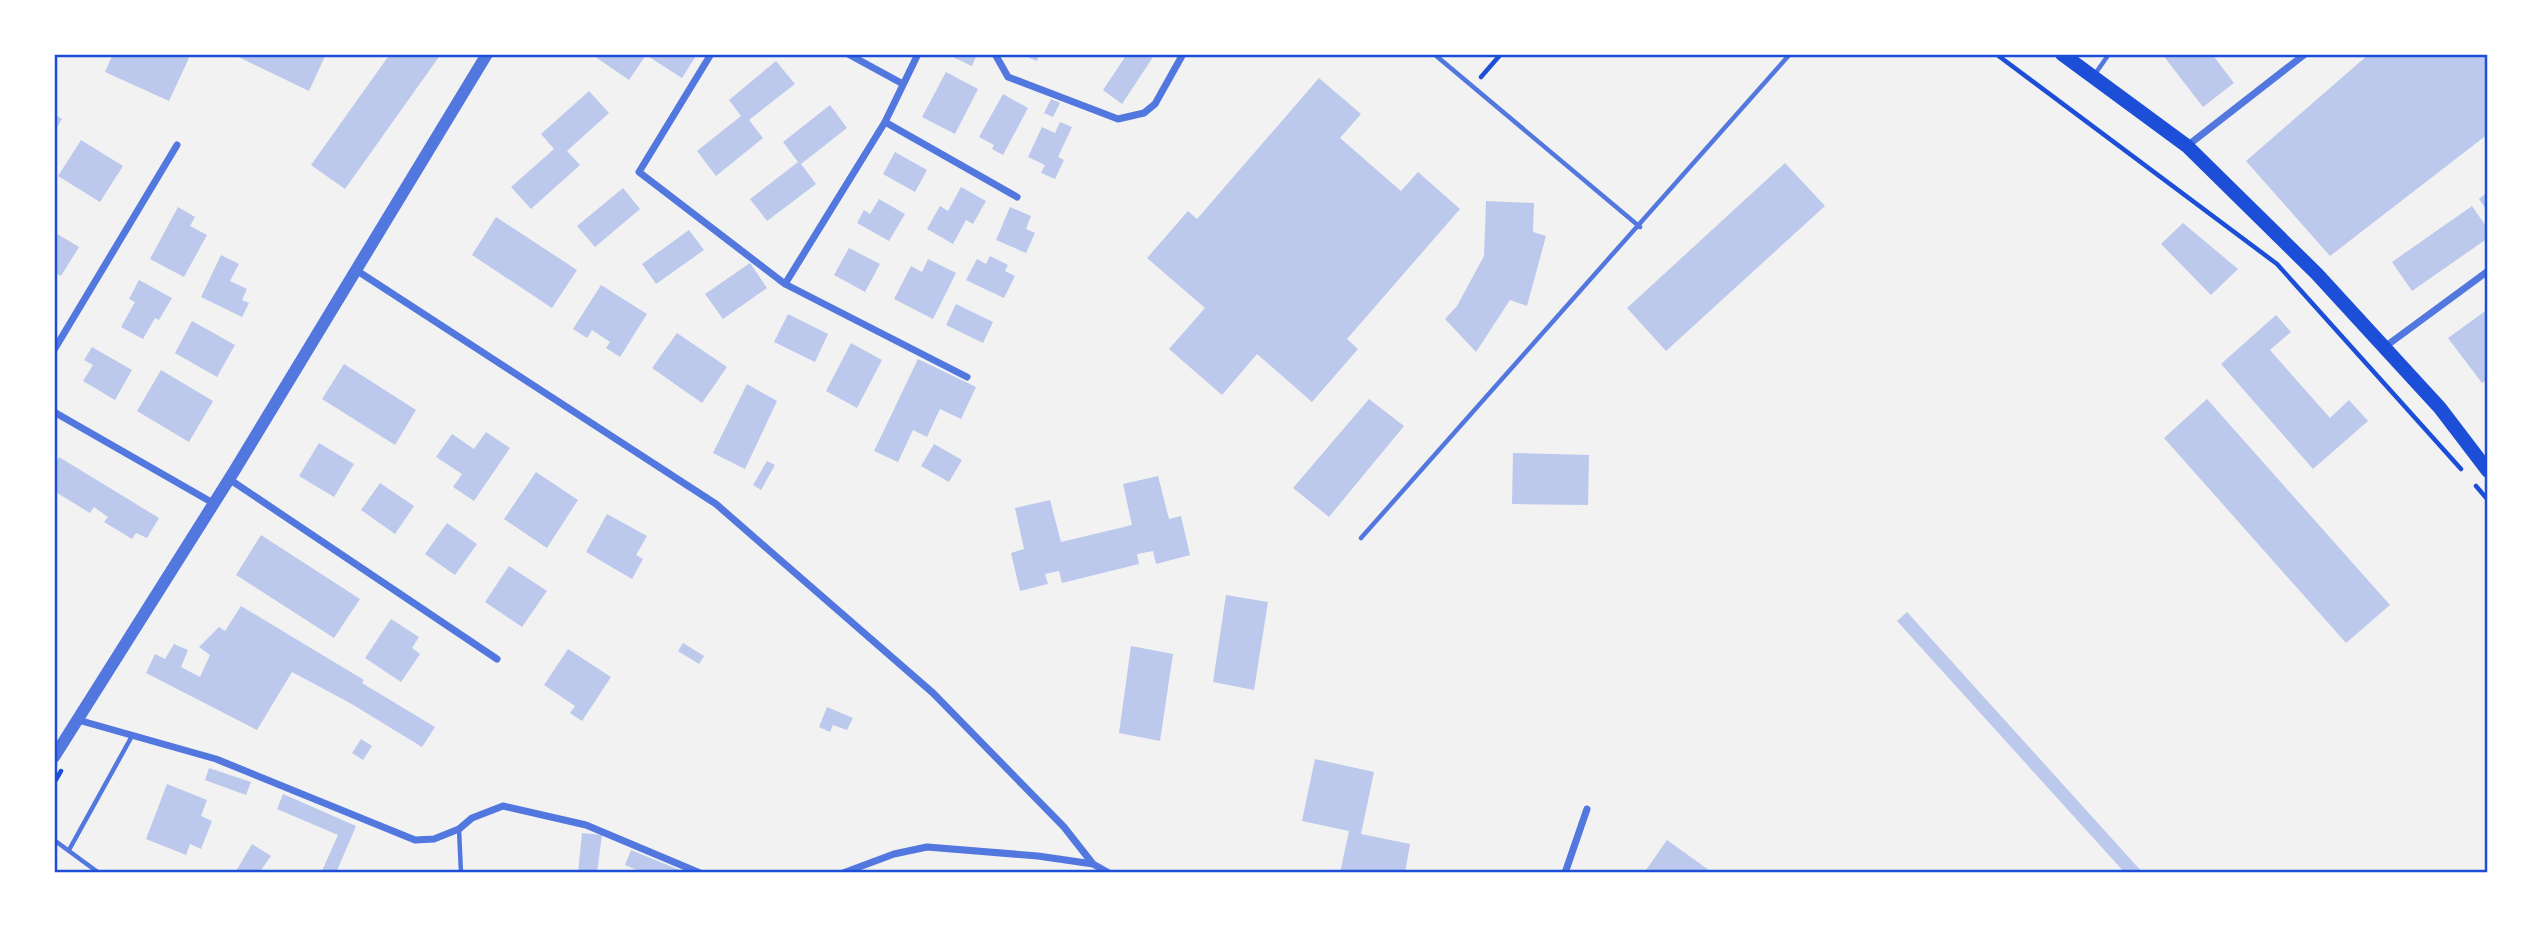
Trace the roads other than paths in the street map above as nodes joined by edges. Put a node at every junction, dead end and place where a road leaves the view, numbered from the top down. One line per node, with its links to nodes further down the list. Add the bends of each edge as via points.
1 (487, 54): 19 (street)
2 (711, 54): 21 (street, via 639,172)
3 (848, 54): 13 (street)
4 (918, 54): 13 (street)
5 (995, 54): 6 (street, via 1008,77 1118,119 1144,113 1155,104)
6 (1184, 54)
7 (1434, 54): 18 (lane)
8 (1790, 54): 18 (lane)
9 (2062, 54): 12 (main road)
10 (2109, 54): 12 (lane)
11 (2305, 54): 16 (street)
12 (2093, 77): 16 (main road)
13 (903, 85): 14 (street)
14 (885, 122): 17 (street); 21 (street)
15 (177, 145): 23 (street)
16 (2187, 146): 22 (main road)
17 (1017, 197)
18 (1640, 227): 29 (lane)
19 (356, 270): 27 (street); 38 (street, via 716,504 933,693 1064,827)
20 (2488, 271): 22 (street)
21 (785, 284): 24 (street)
22 (2386, 346): 26 (main road)
23 (54, 350)
24 (968, 377)
25 (54, 412): 28 (street)
26 (2488, 471)
27 (229, 479): 28 (street); 30 (street)
28 (213, 503): 31 (street)
29 (1361, 538)
30 (497, 659)
31 (78, 720): 32 (street); 33 (street)
32 (132, 736): 35 (street, via 216,759 415,840); 37 (lane)
33 (54, 757)
34 (1587, 809): 44 (street)
35 (459, 830): 40 (lane); 41 (street, via 472,818 503,806 586,825)
36 (54, 840): 37 (lane)
37 (69, 850): 39 (lane)
38 (1093, 864): 42 (street, via 928,847); 43 (street)
39 (99, 873)
40 (461, 873)
41 (699, 873)
42 (843, 873)
43 (1109, 873)
44 (1565, 873)

